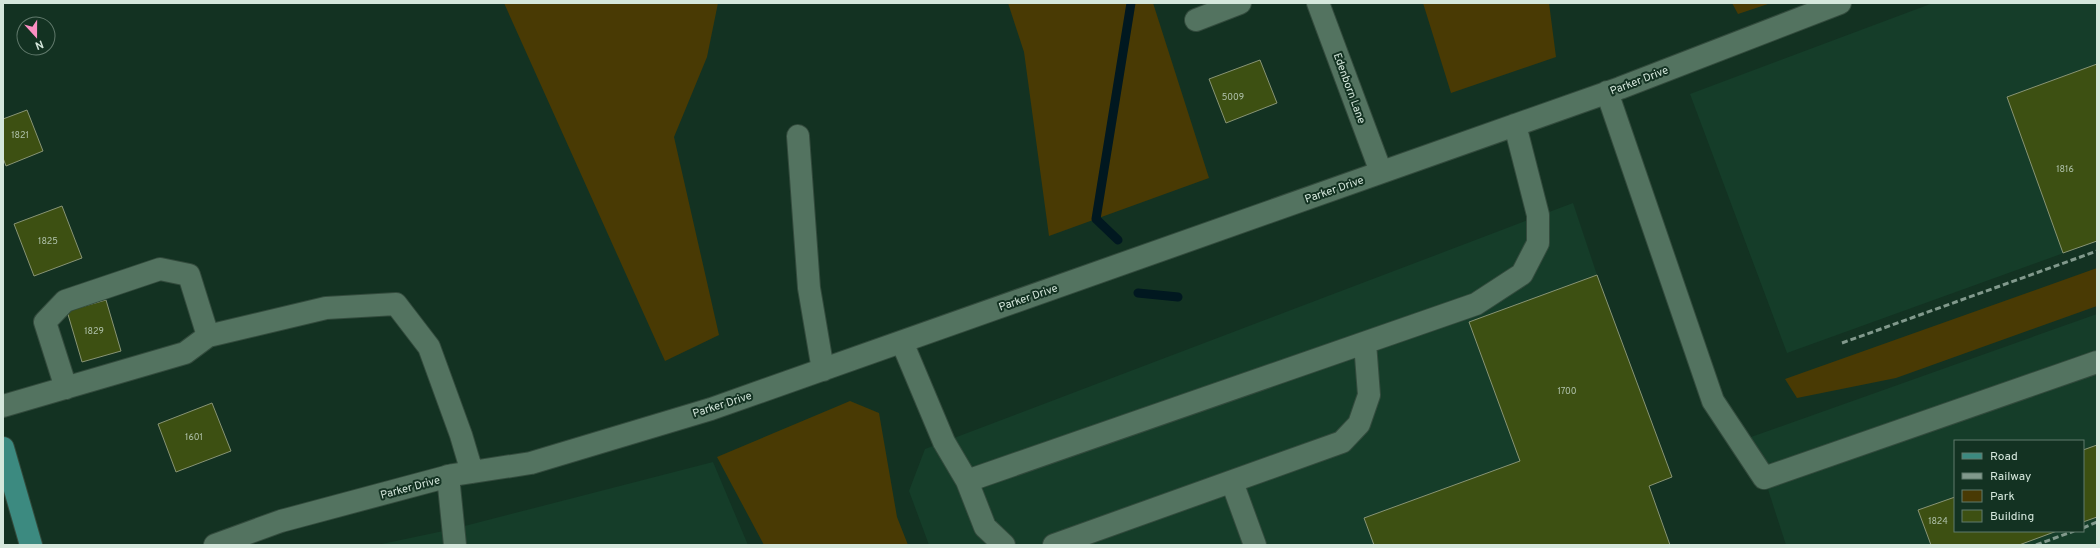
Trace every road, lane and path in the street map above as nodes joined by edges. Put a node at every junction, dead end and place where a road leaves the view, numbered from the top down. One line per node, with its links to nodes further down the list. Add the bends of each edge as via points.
1 (1240, 3): 4 (street)
2 (1318, 3): 8 (street, Edenborn Lane)
3 (1834, 5): 5 (street, Parker Drive)
4 (1196, 20)
5 (1607, 92): 6 (street, Parker Drive); 12 (street, via 1713,402 1764,478)
6 (1515, 125): 8 (street, Parker Drive); 11 (street, via 1538,215 1538,243 1522,274 1476,304)
7 (798, 136): 13 (street, via 809,288)
8 (1381, 172): 10 (street, Parker Drive)
9 (208, 336): 14 (street, via 185,353); 14 (street, via 189,275 160,269 65,301 46,322); 17 (street, via 326,308 396,304 429,346)
10 (902, 342): 13 (street, Parker Drive); 19 (street, via 944,442)
11 (1365, 343): 19 (street); 20 (street, via 1370,395 1359,424 1342,442)
12 (2097, 362)
13 (823, 370): 17 (street, Parker Drive, via 711,409 532,462)
14 (66, 388): 15 (street)
15 (3, 406)
16 (3, 448): 21 (main road)
17 (472, 472): 18 (street, Parker Drive)
18 (448, 476): 22 (street, Parker Drive, via 281,521); 23 (street)
19 (967, 481): 24 (street, via 985,527)
20 (1232, 482): 25 (street); 26 (street)
21 (31, 545)
22 (215, 545)
23 (455, 545)
24 (1004, 545)
25 (1054, 545)
26 (1255, 545)

